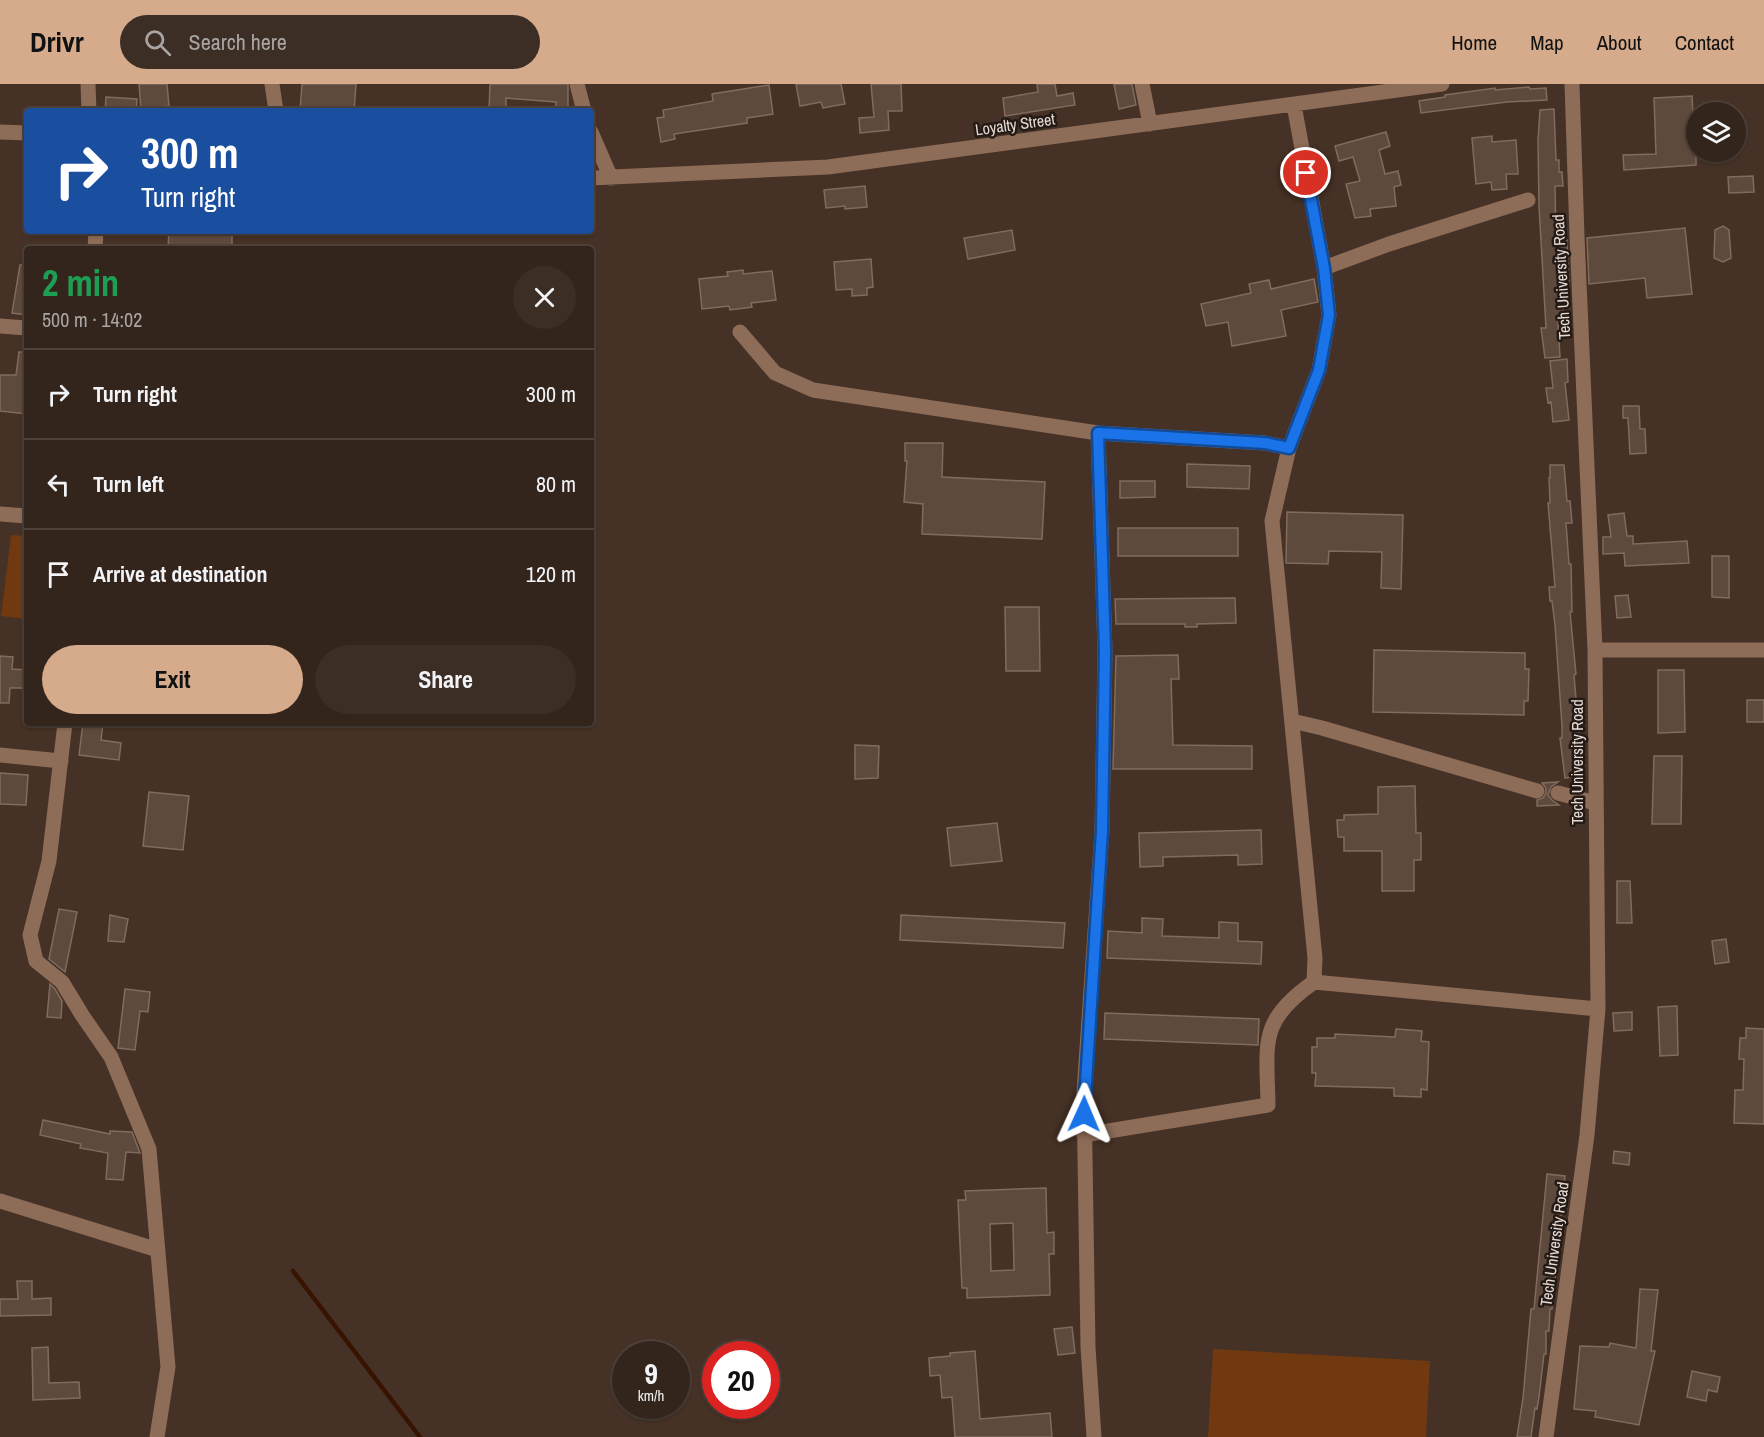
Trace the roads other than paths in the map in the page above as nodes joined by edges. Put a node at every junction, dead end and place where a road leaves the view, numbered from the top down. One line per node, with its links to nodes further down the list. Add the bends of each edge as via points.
1 (88, 84): 8 (street)
2 (272, 84): 9 (street)
3 (577, 84): 10 (street)
4 (1142, 84): 11 (street)
5 (1442, 84): 7 (street, Loyalty Street)
6 (1572, 84): 26 (street, Tech University Road)
7 (1294, 105): 11 (street, Loyalty Street); 18 (street)
8 (89, 108)
9 (276, 108)
10 (583, 108)
11 (1150, 124): 16 (street, Loyalty Street, via 828,167)
12 (0, 132): 13 (street)
13 (24, 133)
14 (594, 139): 16 (street)
15 (594, 178): 16 (street, Loyalty Street)
16 (611, 178)
17 (1528, 200): 18 (street)
18 (1324, 268): 23 (street, via 1329,315 1319,370)
19 (0, 326): 20 (street)
20 (24, 328)
21 (740, 332): 22 (street, via 775,373 813,390)
22 (1098, 433): 23 (street, via 1265,443); 37 (street, via 1105,651 1102,831)
23 (1289, 448): 28 (street, via 1272,521)
24 (0, 514): 25 (street)
25 (24, 516)
26 (1595, 650): 27 (street); 34 (street, Tech University Road)
27 (1764, 650)
28 (1292, 722): 32 (street); 35 (street, via 1315,958)
29 (65, 726): 31 (street)
30 (0, 755): 31 (street)
31 (60, 761): 39 (street, via 49,861 30,935 36,961 62,982 111,1057 144,1133 152,1163)
32 (1537, 791)
33 (1558, 794): 34 (street)
34 (1595, 803): 36 (street, Tech University Road)
35 (1314, 982): 36 (street); 37 (street, via 1282,1008 1271,1026 1267,1046 1268,1105)
36 (1598, 1009): 42 (street, Tech University Road, via 1587,1135)
37 (1084, 1136): 41 (street, via 1088,1347)
38 (0, 1201): 39 (street)
39 (158, 1250): 40 (street, via 168,1367)
40 (157, 1437)
41 (1094, 1437)
42 (1548, 1437)

